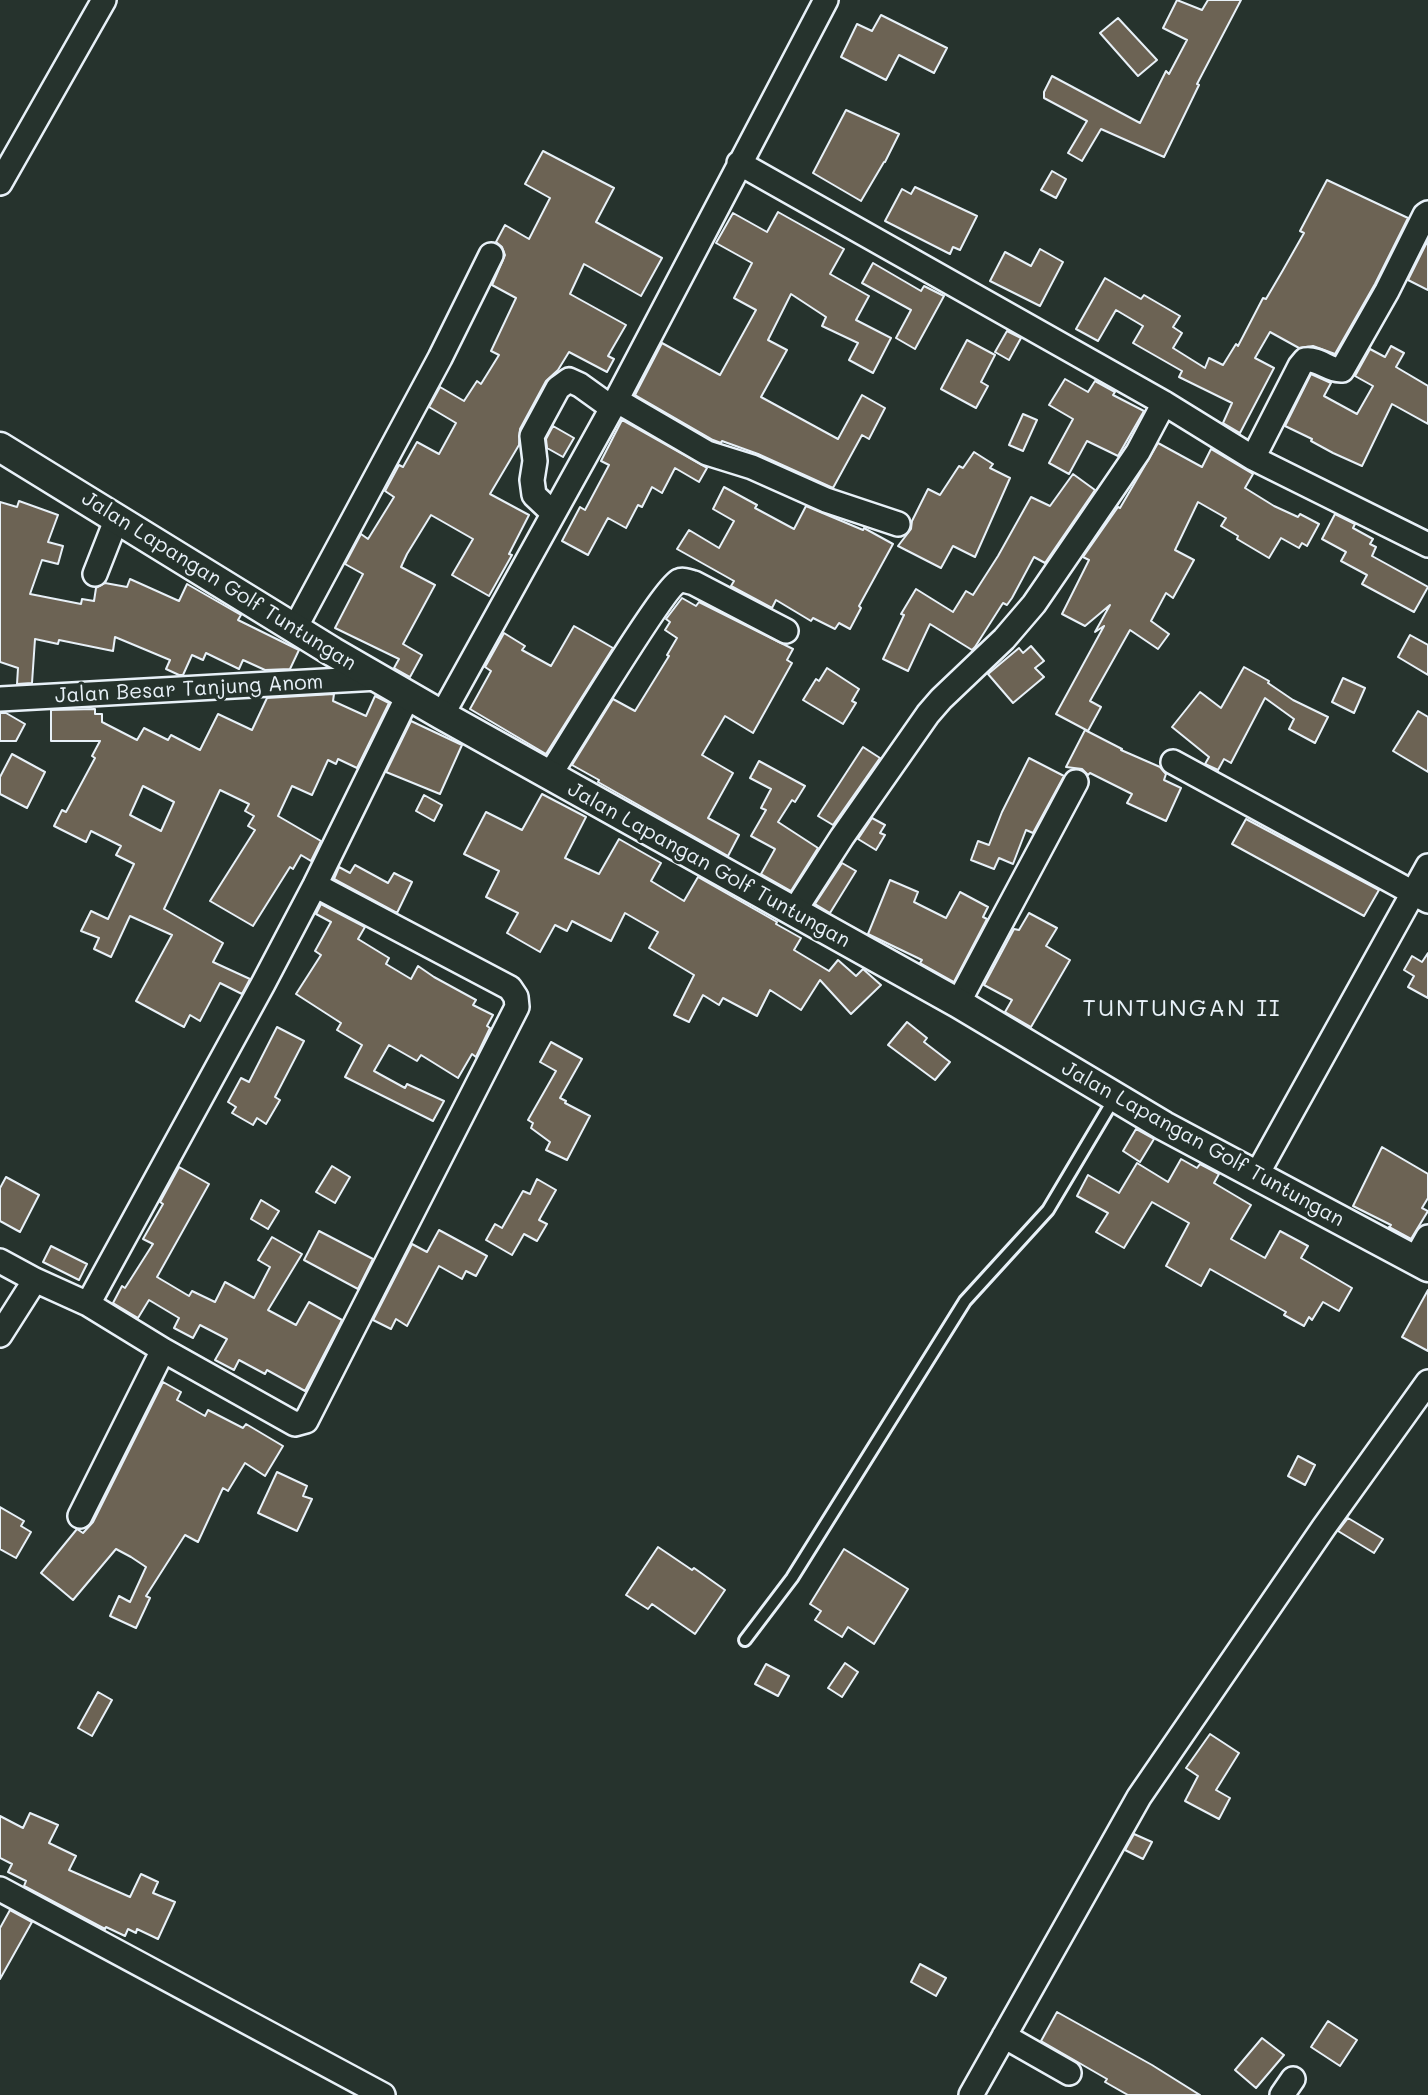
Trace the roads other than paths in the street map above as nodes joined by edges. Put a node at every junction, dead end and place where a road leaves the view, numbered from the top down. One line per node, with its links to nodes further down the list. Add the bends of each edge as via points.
1 (104, 0): 4 (street)
2 (826, 0): 3 (street)
3 (739, 163): 7 (street); 8 (street)
4 (0, 183)
5 (1428, 213): 10 (street, via 1342,370 1305,360)
6 (491, 255): 16 (street)
7 (1164, 403): 10 (street); 28 (street, via 1138,452 1034,604 928,714)
8 (614, 404): 11 (street); 11 (street, via 569,380 558,388 531,444 534,495); 13 (street, via 707,453)
9 (2, 454): 12 (street, Jalan Lapangan Golf Tuntungan)
10 (1253, 458): 14 (street)
11 (553, 513): 21 (street)
12 (117, 518): 15 (street); 16 (street, Jalan Lapangan Golf Tuntungan)
13 (898, 524)
14 (1428, 545)
15 (95, 574)
16 (295, 628): 18 (street, Jalan Lapangan Golf Tuntungan)
17 (786, 631): 23 (street, via 680,580 654,610)
18 (378, 678): 19 (street, Jalan Lapangan Golf Tuntungan); 20 (street, Jalan Besar Tanjung Anom)
19 (408, 694): 21 (street, Jalan Lapangan Golf Tuntungan); 26 (street)
20 (0, 699)
21 (442, 715): 23 (street, Jalan Lapangan Golf Tuntungan)
22 (1173, 762): 27 (street)
23 (549, 776): 28 (street, Jalan Lapangan Golf Tuntungan)
24 (1076, 782): 29 (street)
25 (1428, 866): 27 (street)
26 (315, 885): 35 (street); 37 (street, via 510,988 517,1007 306,1421 295,1424)
27 (1420, 897): 31 (street)
28 (793, 913): 29 (street, Jalan Lapangan Golf Tuntungan)
29 (958, 1003): 30 (street, Jalan Lapangan Golf Tuntungan)
30 (1115, 1097): 31 (street, Jalan Lapangan Golf Tuntungan); 40 (lane, via 1048,1210 965,1301 792,1578)
31 (1256, 1176): 32 (street, Jalan Lapangan Golf Tuntungan)
32 (1424, 1255)
33 (0, 1261): 34 (street)
34 (35, 1280): 35 (street); 36 (street)
35 (88, 1304): 37 (street)
36 (0, 1335)
37 (163, 1350): 39 (street)
38 (1428, 1382): 42 (street, via 1139,1797)
39 (80, 1517)
40 (745, 1640)
41 (0, 1889): 44 (street)
42 (1004, 2036): 43 (street); 45 (street)
43 (1069, 2073)
44 (383, 2095)
45 (971, 2095)

